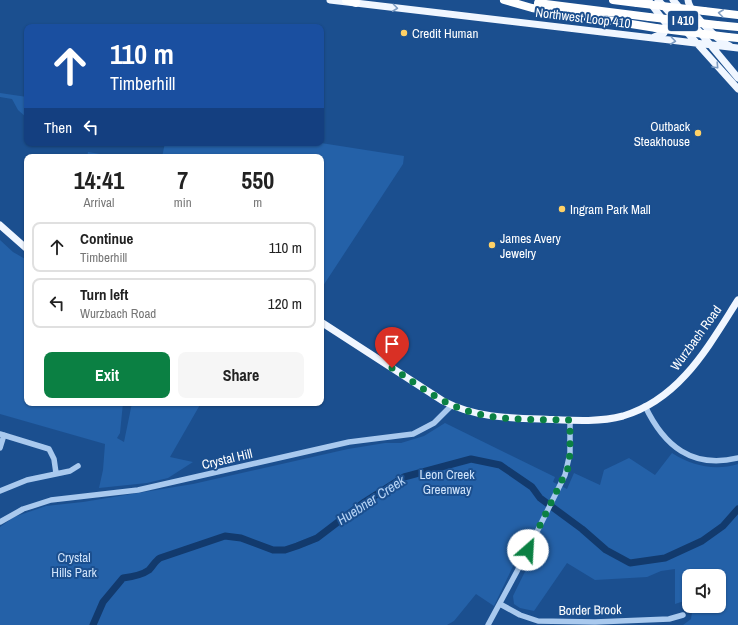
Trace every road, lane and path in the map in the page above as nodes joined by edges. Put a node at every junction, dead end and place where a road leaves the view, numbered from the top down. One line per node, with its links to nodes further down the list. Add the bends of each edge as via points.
1 (330, 0): 10 (main road, Northwest Loop 410)
2 (346, 0): 10 (highway)
3 (504, 0): 14 (highway, bridge, via 532,8)
4 (511, 0): 12 (highway, I 410, bridge)
5 (613, 0): 11 (highway, I 410, one-way to 5, bridge)
6 (648, 0): 13 (main road, via 665,20 667,27 662,34)
7 (658, 0): 15 (main road)
8 (673, 0): 16 (main road)
9 (688, 0): 17 (main road, via 692,9 719,40)
10 (356, 3): 13 (main road, Northwest Loop 410, one-way to 13)
11 (738, 15)
12 (738, 27)
13 (650, 38): 15 (main road, Northwest Loop 410, one-way to 15)
14 (738, 38)
15 (695, 44): 16 (main road, Northwest Loop 410); 19 (main road, one-way to 19)
16 (711, 45): 17 (main road, Northwest Loop 410); 18 (main road)
17 (738, 48)
18 (738, 78)
19 (738, 89)
20 (0, 225): 21 (main road)
21 (24, 246)
22 (737, 305): 25 (main road, Wurzbach Road, via 692,369 670,390)
23 (324, 324): 24 (main road, Wurzbach Road)
24 (452, 405): 26 (main road, Wurzbach Road, via 488,416); 33 (street, Crystal Hill, via 434,423 413,434 350,442 138,490 51,500 23,509)
25 (645, 406): 26 (main road, Wurzbach Road, via 614,417); 29 (street, via 662,436 679,451 708,460 724,461)
26 (570, 420): 34 (street, via 569,461 558,490)
27 (2, 435): 28 (street); 31 (street, via 49,449 54,458)
28 (0, 448)
29 (738, 458)
30 (78, 466): 31 (street, via 70,471)
31 (56, 473): 32 (street, via 27,480)
32 (0, 491)
33 (0, 523)
34 (500, 604): 36 (street, Border Brook); 37 (street)
35 (683, 615): 36 (street, Border Brook, via 669,619)
36 (538, 623)
37 (488, 625)

